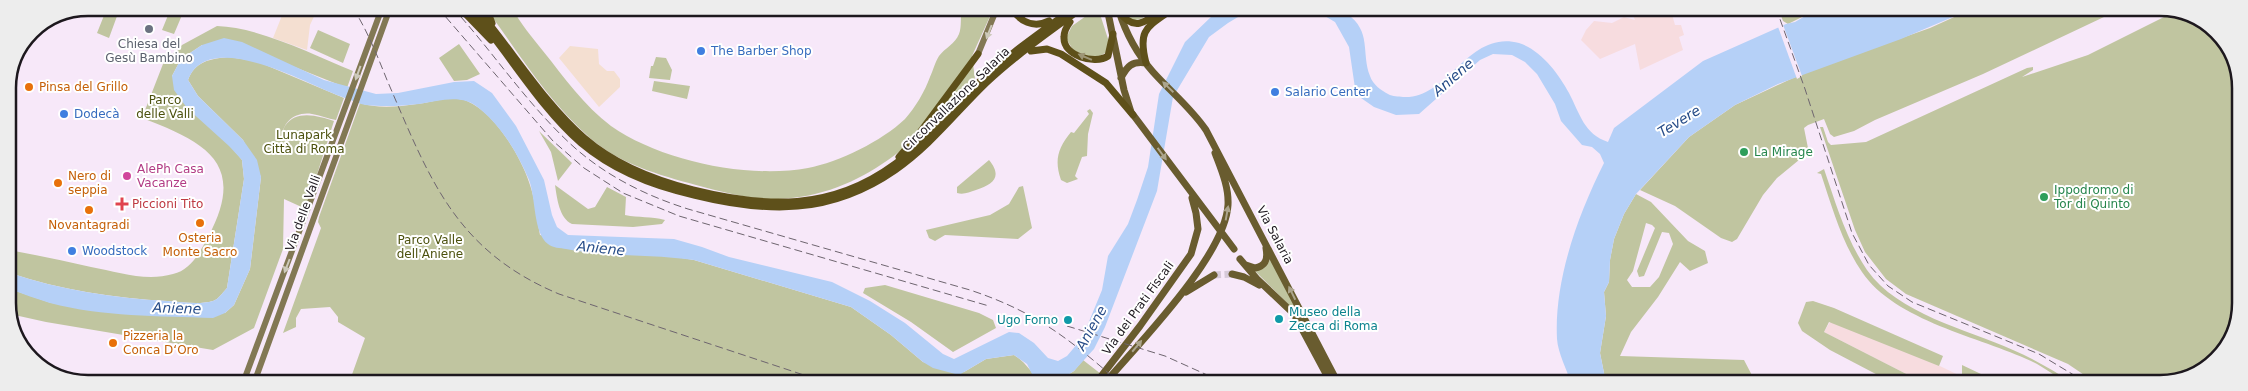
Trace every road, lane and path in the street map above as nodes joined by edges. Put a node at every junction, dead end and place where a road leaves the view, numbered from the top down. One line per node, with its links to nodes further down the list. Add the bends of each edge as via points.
1 (379, 16): 30 (main road, Via delle Valli, one-way to 30)
2 (387, 16): 30 (main road, Via delle Valli)
3 (467, 16): 23 (highway)
4 (476, 16): 23 (highway, Circonvallazione Salaria)
5 (483, 16): 20 (highway, Circonvallazione Salaria)
6 (490, 16): 20 (highway)
7 (994, 16): 25 (main road, one-way to 25)
8 (1018, 16): 18 (highway, via 1029,24)
9 (1055, 16): 18 (highway)
10 (1063, 16): 22 (highway, Circonvallazione Salaria)
11 (1074, 16): 28 (highway, Circonvallazione Salaria, via 1017,56)
12 (1077, 16): 19 (highway)
13 (1109, 16): 21 (main road)
14 (1121, 16): 26 (main road, via 1128,36)
15 (1124, 16): 16 (highway, via 1138,24)
16 (1153, 16)
17 (1163, 16): 26 (highway, via 1144,34 1142,44)
18 (1048, 21): 22 (highway)
19 (1070, 22): 21 (highway, one-way to 19, via 1108,55 1101,60 1092,60 1066,45 1064,34); 24 (highway)
20 (498, 34): 32 (highway, Circonvallazione Salaria, via 548,100 583,137 618,162 657,180 733,199 782,203 828,196)
21 (1113, 34): 27 (main road)
22 (1019, 49): 32 (highway, Circonvallazione Salaria, via 976,85 912,151)
23 (504, 51): 28 (highway, Circonvallazione Salaria, via 568,130 614,166 676,191 763,208 825,202 880,180 921,149)
24 (1031, 51): 28 (highway, via 1001,75); 29 (highway, via 1052,50 1068,58 1106,83)
25 (978, 54): 32 (highway, via 915,139)
26 (1146, 63): 27 (main road, via 1130,65); 31 (main road, Via Salaria, one-way to 26, via 1184,102)
27 (1121, 78): 29 (main road)
28 (988, 81)
29 (1133, 115): 33 (main road, one-way to 33)
30 (344, 123): 40 (main road, Via delle Valli, one-way to 40); 41 (main road, Via delle Valli, via 271,341)
31 (1211, 140): 34 (main road, Via Salaria); 39 (main road, Via dei Prati Fiscali, one-way to 31, via 1220,237 1228,211 1227,191)
32 (886, 170)
33 (1190, 191): 35 (main road); 42 (main road, Via dei Prati Fiscali, via 1197,218 1195,244 1184,264)
34 (1264, 239): 38 (main road, via 1265,263 1254,268 1242,262); 45 (main road, Via Salaria, one-way to 34)
35 (1234, 249)
36 (1232, 274): 38 (main road)
37 (1214, 275): 39 (main road)
38 (1267, 289): 44 (main road, via 1294,314)
39 (1178, 298): 43 (main road, Via dei Prati Fiscali, one-way to 39)
40 (246, 375)
41 (256, 375)
42 (1102, 375)
43 (1112, 375)
44 (1327, 375)
45 (1334, 375)

